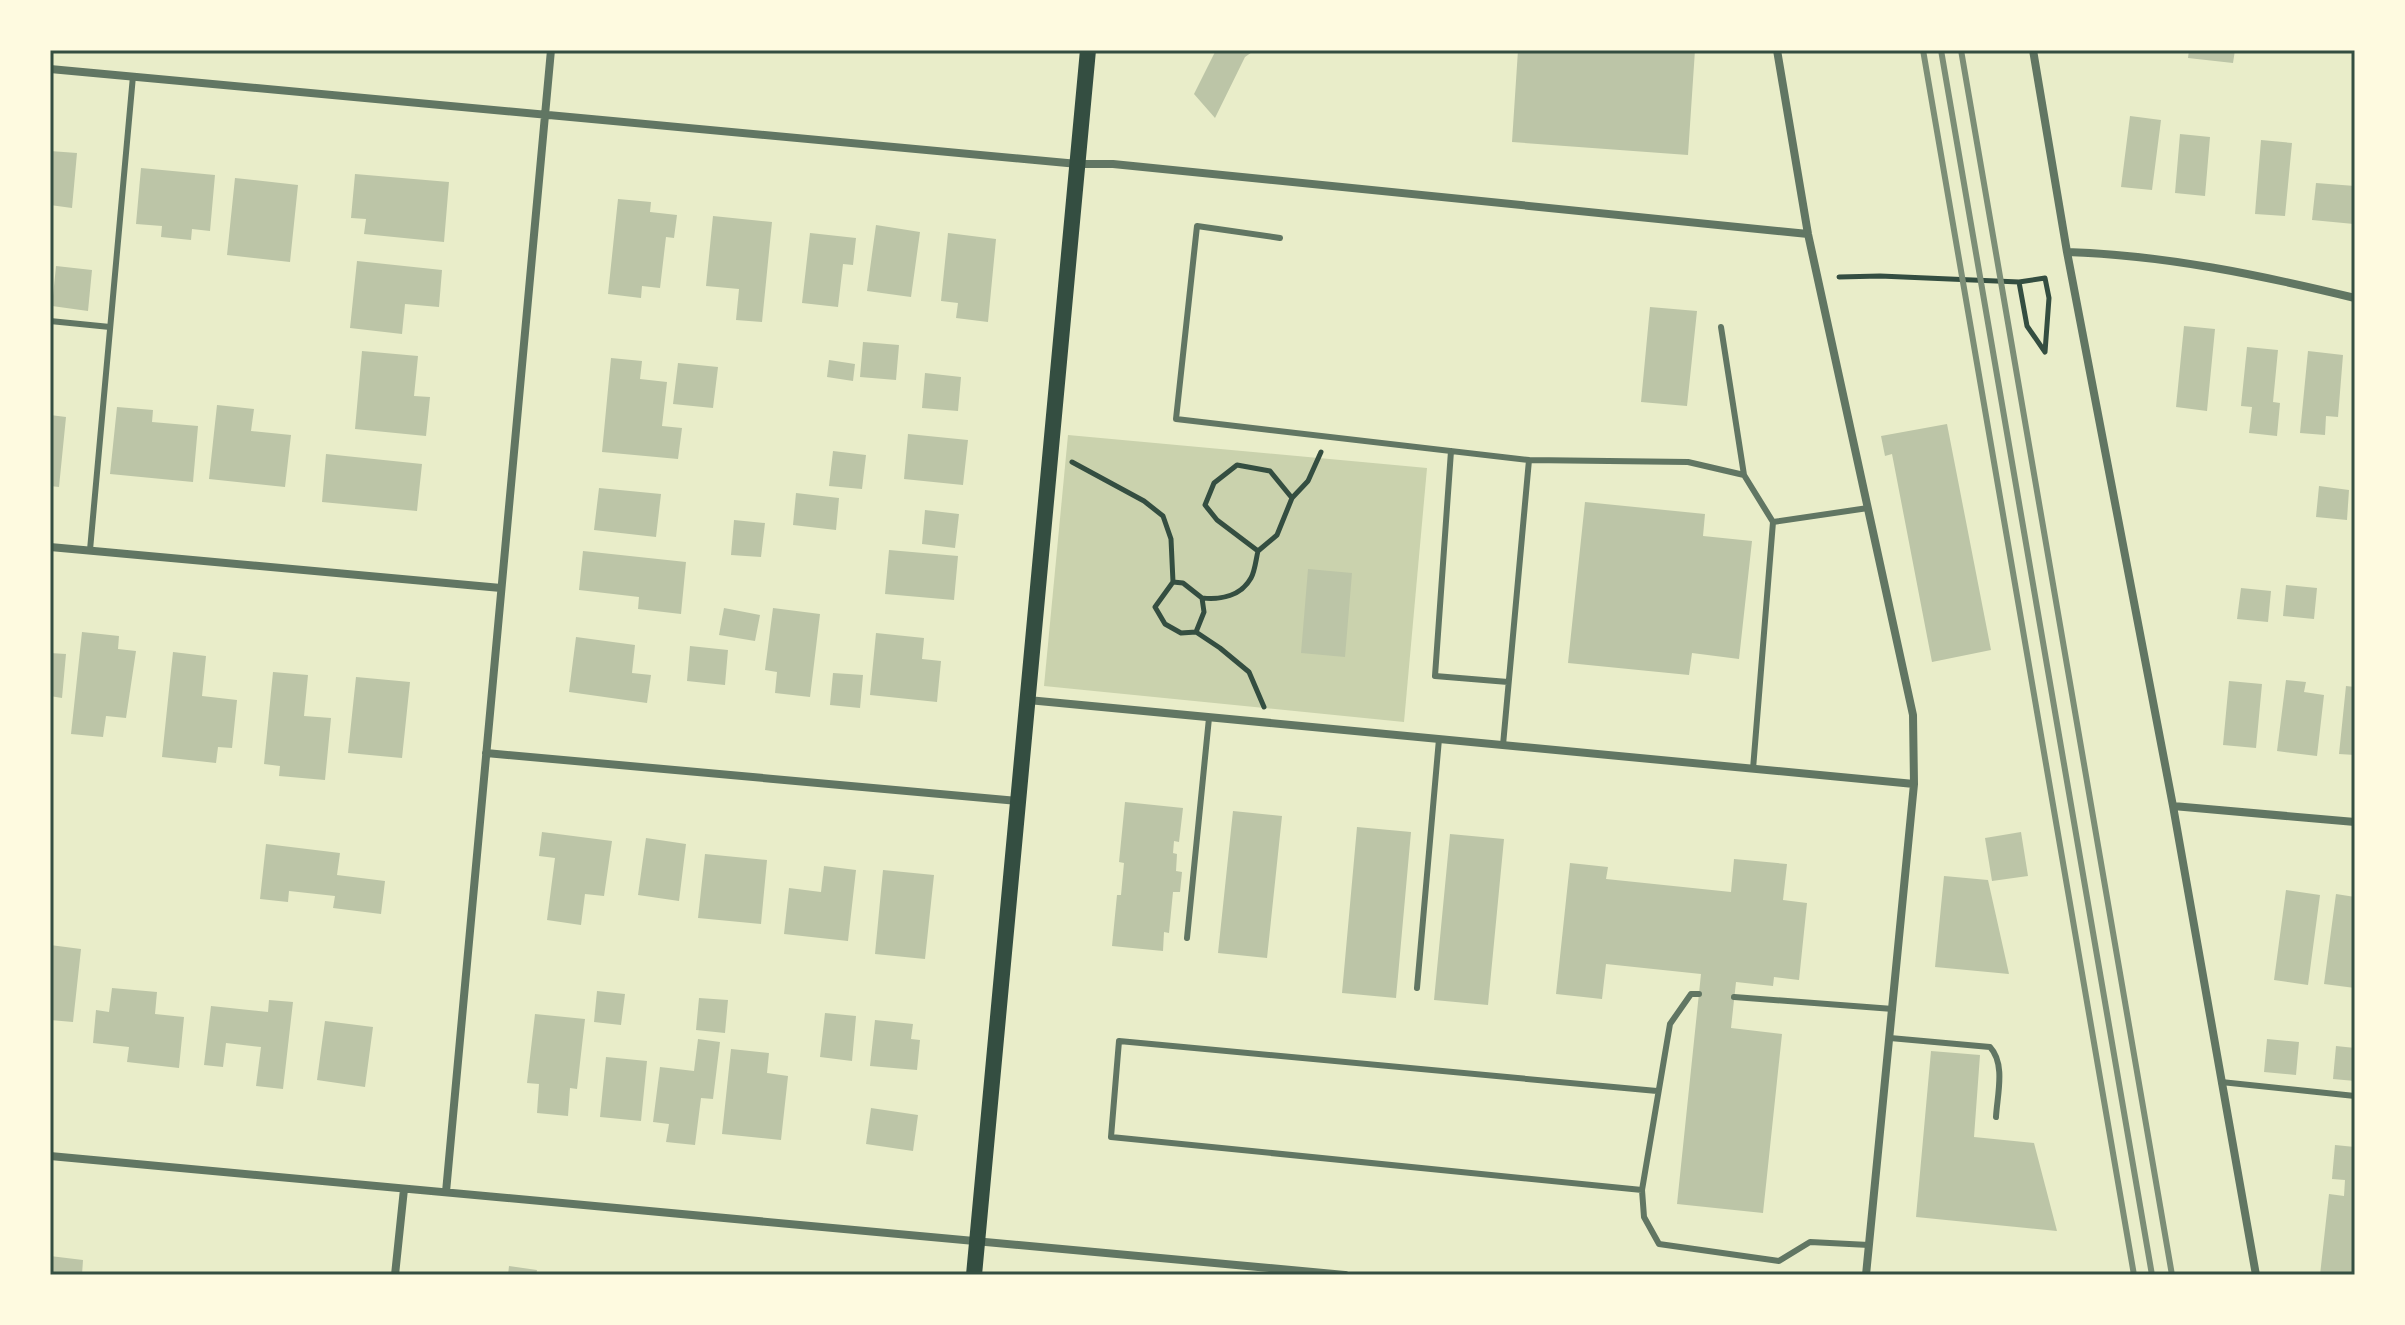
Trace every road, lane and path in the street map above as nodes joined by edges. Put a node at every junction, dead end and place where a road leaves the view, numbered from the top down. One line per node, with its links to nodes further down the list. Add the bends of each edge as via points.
1 (551, 50): 7 (street)
2 (1088, 50): 8 (main road)
3 (1777, 50): 9 (street)
4 (2033, 50): 11 (street)
5 (50, 69): 6 (street)
6 (133, 76): 7 (street); 16 (lane)
7 (545, 115): 8 (street); 30 (street)
8 (1078, 164): 9 (street); 19 (main road)
9 (1808, 234): 24 (street)
10 (1280, 238): 18 (lane, via 1197,226 1176,419)
11 (2067, 252): 14 (street, via 2222,269); 43 (street)
12 (1839, 277): 13 (path)
13 (2019, 282): 13 (path, via 2045,278 2045,352 2027,326)
14 (2355, 298)
15 (50, 321): 16 (lane)
16 (110, 327): 27 (lane)
17 (1721, 327): 22 (lane)
18 (1329, 437): 20 (lane); 23 (path, via 1308,481)
19 (1051, 450): 29 (path, via 1163,516 1171,539); 34 (main road)
20 (1451, 451): 21 (lane); 33 (lane, via 1435,676)
21 (1529, 460): 22 (lane, via 1688,462); 33 (lane)
22 (1744, 475): 25 (lane)
23 (1292, 498): 28 (path, via 1277,535); 28 (path, via 1270,471 1237,465 1214,483 1205,505)
24 (1868, 508): 25 (lane); 41 (street, via 1913,715)
25 (1773, 522): 40 (lane)
26 (50, 547): 27 (street)
27 (90, 550): 30 (street)
28 (1258, 551): 31 (path, via 1251,579 1234,595)
29 (1173, 582): 31 (path); 32 (path, via 1155,607 1165,624 1181,633)
30 (501, 588): 39 (street)
31 (1202, 598): 32 (path, via 1204,612)
32 (1196, 632): 36 (path, via 1249,672)
33 (1508, 682): 38 (lane)
34 (1028, 700): 35 (street); 42 (main road)
35 (1209, 718): 36 (street); 45 (lane)
36 (1269, 723): 37 (street)
37 (1439, 739): 38 (street); 46 (lane)
38 (1503, 745): 40 (street)
39 (486, 753): 42 (street); 58 (street)
40 (1753, 769): 41 (street)
41 (1914, 784): 49 (street)
42 (1018, 801): 59 (main road)
43 (2173, 806): 44 (street); 51 (street)
44 (2355, 822)
45 (1187, 938)
46 (1417, 988)
47 (1699, 994): 52 (lane, via 1691,994 1670,1024)
48 (1734, 997): 49 (lane)
49 (1893, 1009): 50 (street)
50 (1890, 1038): 54 (lane, via 1990,1047 1999,1063); 60 (street)
51 (2221, 1082): 53 (lane); 65 (street)
52 (1657, 1091): 57 (lane); 57 (lane, via 1119,1041 1111,1137)
53 (2355, 1096)
54 (1996, 1117)
55 (50, 1156): 56 (street)
56 (404, 1189): 58 (street); 61 (street)
57 (1642, 1190): 60 (lane, via 1644,1217 1659,1244 1779,1261 1810,1242)
58 (446, 1192): 59 (street)
59 (977, 1240): 62 (main road); 63 (street)
60 (1869, 1245): 64 (street)
61 (395, 1275)
62 (974, 1275)
63 (1345, 1275)
64 (1866, 1275)
65 (2256, 1275)

